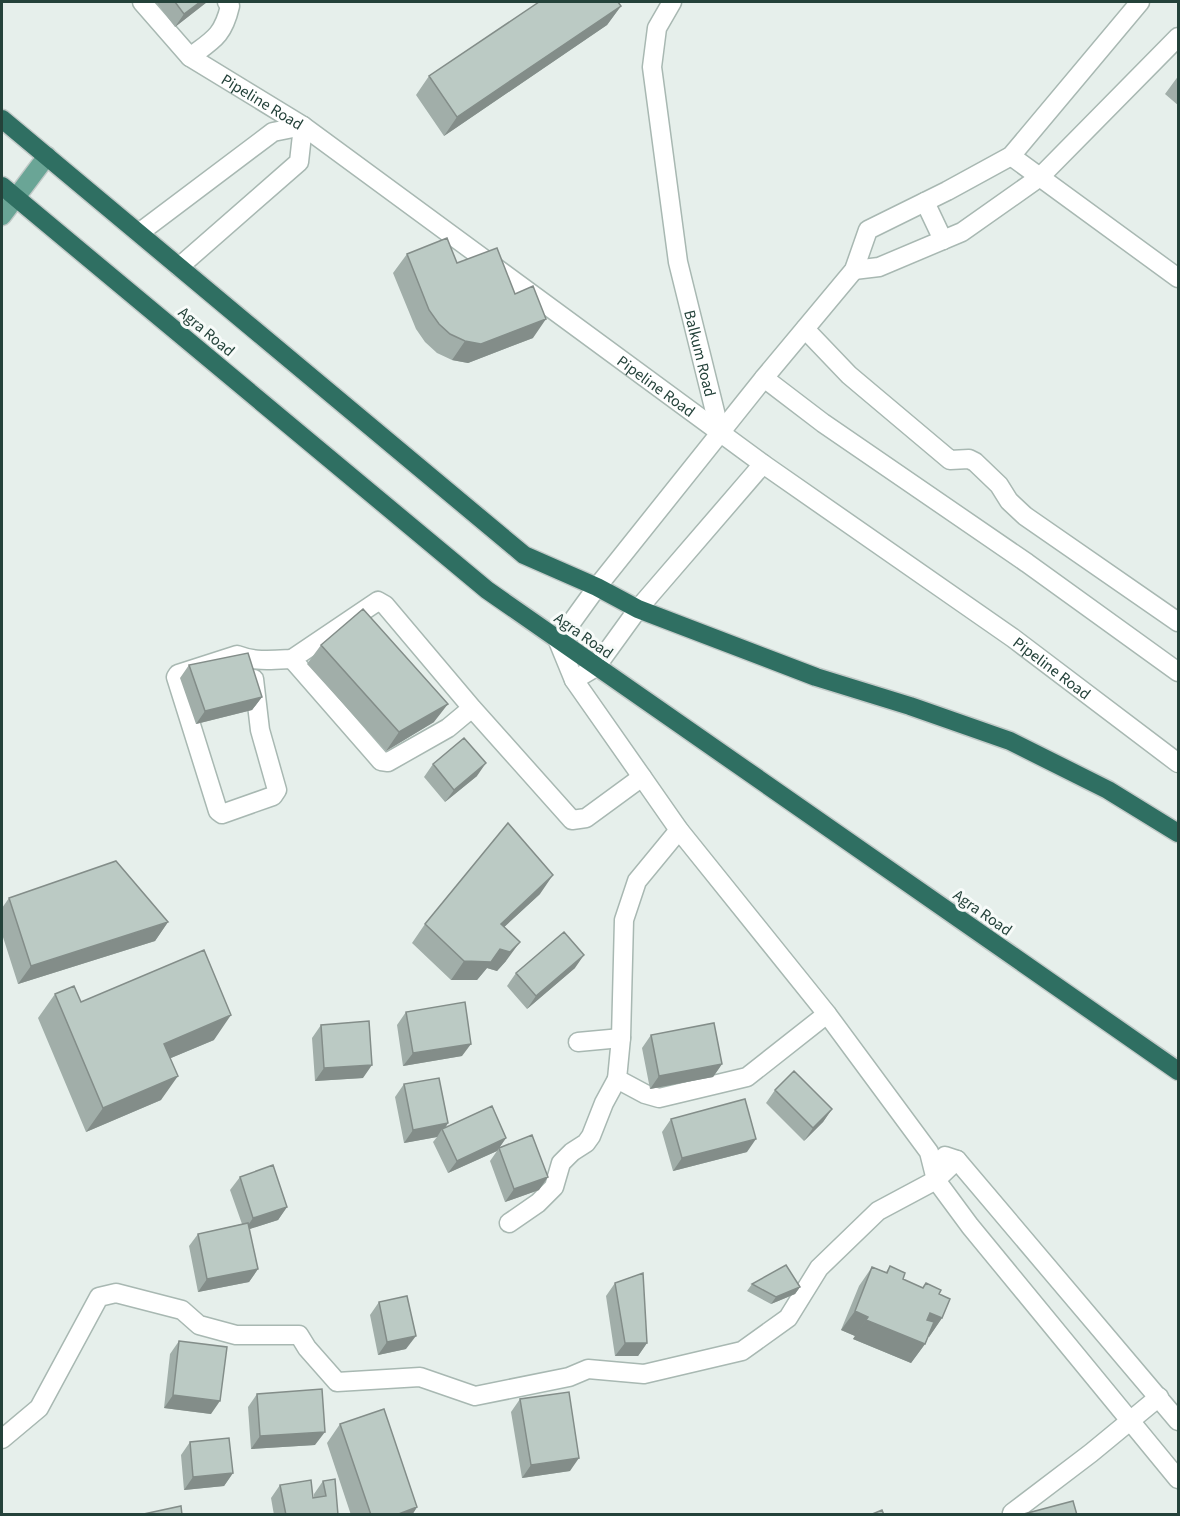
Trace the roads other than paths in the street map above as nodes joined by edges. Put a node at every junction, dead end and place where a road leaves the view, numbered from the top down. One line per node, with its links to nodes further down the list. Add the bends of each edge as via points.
1 (142, 2): 6 (street, Pipeline Road)
2 (227, 2): 6 (street, via 230,6 226,24)
3 (672, 2): 23 (street, Balkum Road, via 657,27 652,67 678,262)
4 (1140, 2): 10 (street)
5 (1179, 37): 11 (street)
6 (190, 57): 8 (street, Pipeline Road)
7 (2, 119): 9 (highway, Agra Road)
8 (303, 126): 16 (street, via 273,132); 18 (street, via 299,162); 23 (street, Pipeline Road)
9 (47, 156): 13 (main road); 16 (highway, Agra Road)
10 (1011, 156): 11 (street); 14 (street)
11 (1040, 177): 17 (street, via 962,232); 20 (street)
12 (2, 186): 13 (highway, Agra Road)
13 (16, 197): 15 (main road); 28 (highway, Agra Road, via 487,590)
14 (925, 202): 17 (street); 19 (street, via 868,230)
15 (2, 216)
16 (139, 233): 18 (highway, Agra Road)
17 (943, 240): 19 (street, via 879,267)
18 (179, 267): 25 (highway, Agra Road, via 524,555)
19 (854, 270): 21 (street)
20 (1179, 278)
21 (805, 329): 22 (street); 27 (street, via 849,375 950,460 975,462 1025,516)
22 (764, 378): 23 (street); 32 (street)
23 (720, 432): 24 (street, Pipeline Road); 25 (street)
24 (764, 464): 26 (street); 35 (street, Pipeline Road, via 1013,638)
25 (597, 587): 26 (highway, Agra Road); 28 (street)
26 (638, 609): 31 (street); 38 (highway, Agra Road, via 816,677 1010,741 1108,790)
27 (1179, 622)
28 (558, 641): 31 (highway, Agra Road); 33 (street)
29 (248, 659): 29 (street, via 237,655 176,677 222,814 273,796 277,790 260,730); 30 (street)
30 (292, 659): 34 (street, via 381,761 388,762 448,728); 34 (street, via 378,601)
31 (596, 668): 33 (street); 42 (highway, Agra Road)
32 (1179, 672)
33 (574, 680): 36 (street)
34 (472, 708): 36 (street, via 572,820 585,818)
35 (1179, 763)
36 (642, 777): 37 (street)
37 (680, 830): 39 (street); 40 (street, via 637,881 624,920)
38 (1179, 833)
39 (827, 1014): 43 (street, via 747,1077 659,1098); 44 (street)
40 (621, 1038): 41 (street); 43 (street)
41 (578, 1042)
42 (1179, 1071)
43 (617, 1079): 47 (street, via 591,1136 561,1163 554,1187)
44 (929, 1152): 45 (street); 46 (street)
45 (957, 1160): 46 (street); 48 (street)
46 (936, 1180): 49 (street); 51 (street, via 878,1211 819,1268 788,1318 742,1351 644,1374 588,1369 569,1377 475,1396 420,1377 337,1382 299,1335 236,1335 199,1325 182,1310 116,1293 99,1297 39,1408)
47 (509, 1222)
48 (1159, 1397): 49 (street); 50 (street)
49 (1131, 1420): 52 (street); 53 (street)
50 (1179, 1421)
51 (2, 1439)
52 (1179, 1479)
53 (1012, 1513)

